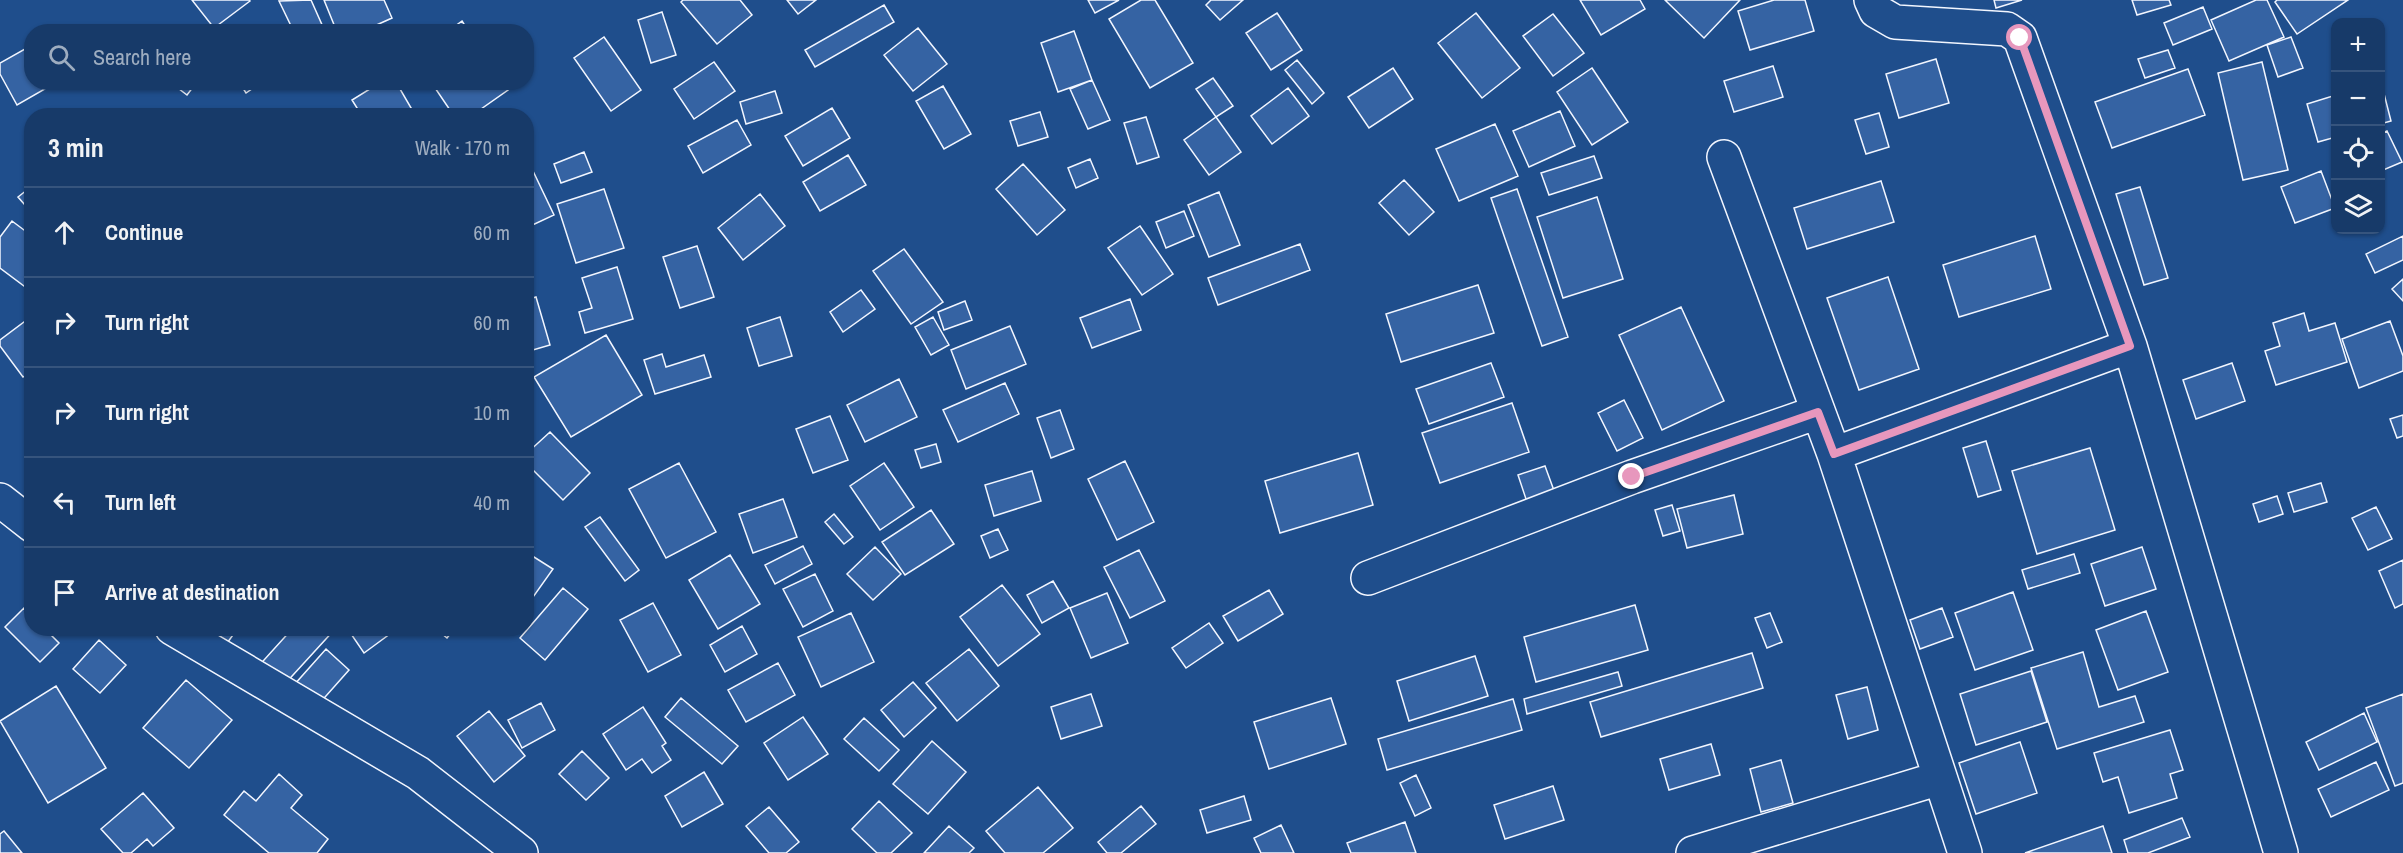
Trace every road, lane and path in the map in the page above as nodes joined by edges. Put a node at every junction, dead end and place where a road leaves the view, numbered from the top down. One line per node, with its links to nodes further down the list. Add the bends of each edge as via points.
1 (1871, 0): 3 (street, via 1876,11 1895,22 2007,29 2020,38)
2 (1724, 157): 4 (street)
3 (2130, 346): 5 (street); 14 (street)
4 (1818, 412): 5 (street); 8 (street, via 1632,477)
5 (1834, 454): 10 (street)
6 (0, 500): 7 (street)
7 (24, 519)
8 (1368, 578)
9 (186, 636): 11 (street, via 418,773)
10 (1940, 778): 12 (street); 13 (street)
11 (521, 853)
12 (1693, 853)
13 (1965, 853)
14 (2281, 853)

